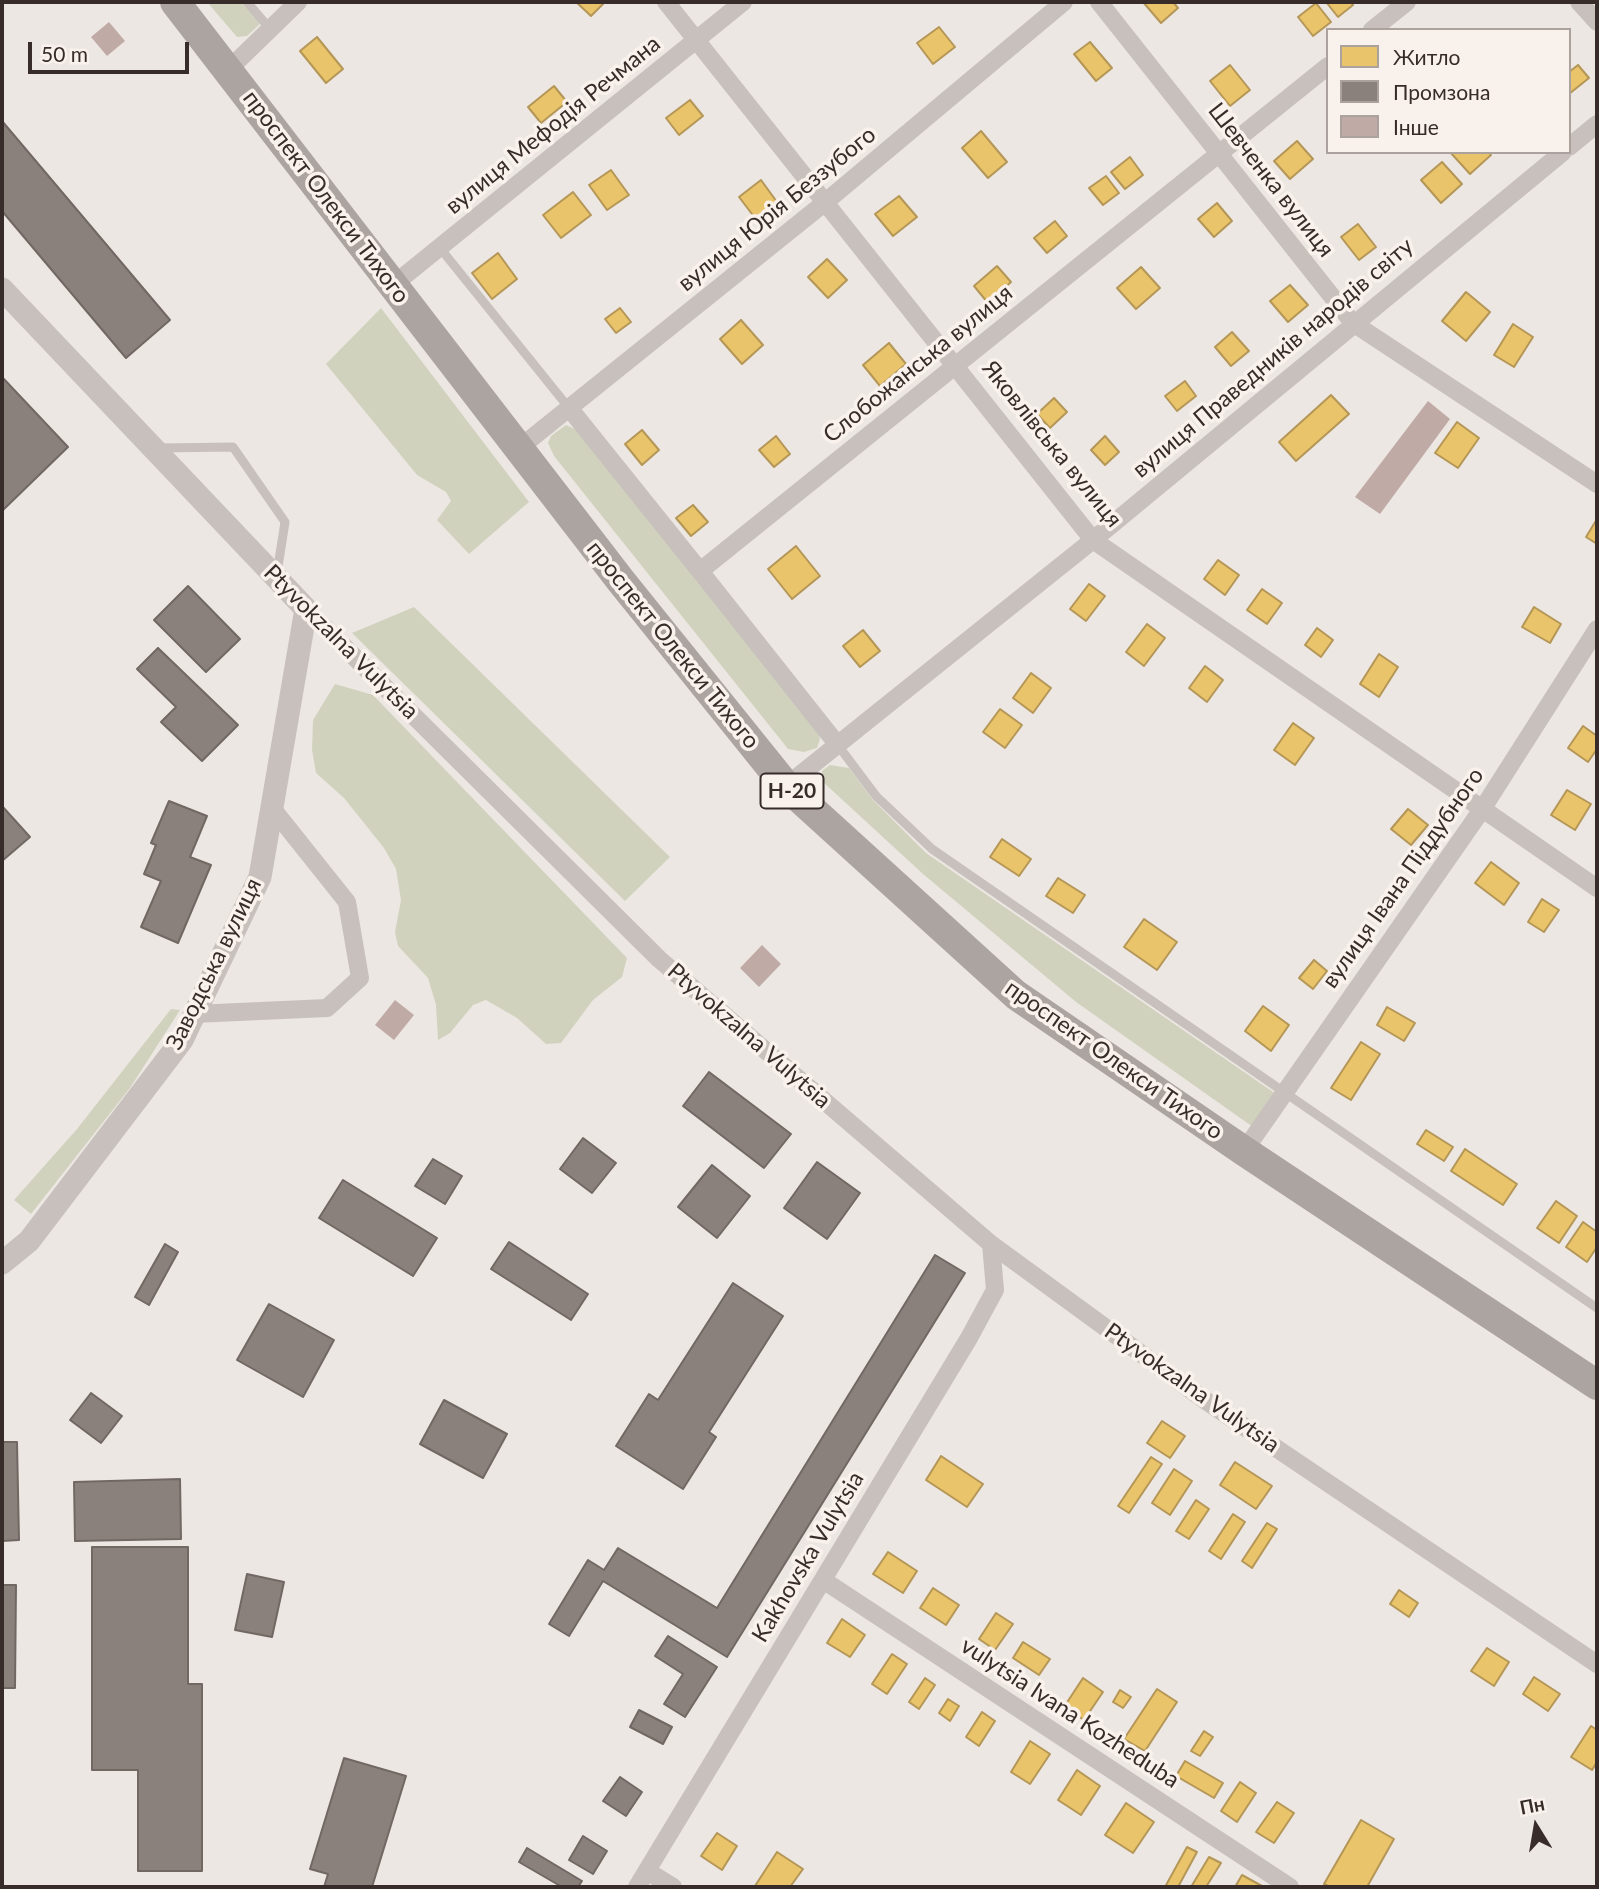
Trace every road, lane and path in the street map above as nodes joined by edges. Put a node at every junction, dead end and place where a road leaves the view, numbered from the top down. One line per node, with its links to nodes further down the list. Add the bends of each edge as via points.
1 (175, 2): 15 (main road, проспект Олекси Тихого / Н-20)
2 (247, 2): 12 (lane)
3 (298, 2): 12 (street)
4 (666, 2): 13 (street, Яковлівська вулиця)
5 (743, 2): 13 (street, вулиця Мефодія Речмана)
6 (1064, 2): 20 (street, вулиця Юрія Беззубого)
7 (1099, 2): 18 (street, Шевченка вулиця)
8 (1407, 2): 11 (street)
9 (1579, 2): 10 (street)
10 (1597, 22)
11 (1374, 28)
12 (270, 29): 15 (street)
13 (696, 40): 20 (street, Яковлівська вулиця); 21 (street, вулиця Мефодія Речмана)
14 (1326, 68): 18 (street, Слобожанська вулиця)
15 (229, 70): 22 (main road, проспект Олекси Тихого / Н-20)
16 (1597, 124): 17 (street)
17 (1571, 145)
18 (1219, 154): 24 (street, Шевченка вулиця); 25 (street, Слобожанська вулиця)
19 (1561, 154): 24 (street, вулиця Праведників народів світу)
20 (823, 204): 25 (street, Яковлівська вулиця); 26 (street, вулиця Юрія Беззубого)
21 (440, 248): 22 (street, вулиця Мефодія Речмана); 26 (lane)
22 (393, 285): 28 (main road, проспект Олекси Тихого / Н-20)
23 (2, 289): 27 (street, Ptyvokzalna Vulytsia)
24 (1353, 323): 29 (street, Шевченка вулиця); 30 (street, вулиця Праведників народів світу)
25 (956, 364): 30 (street, Яковлівська вулиця); 31 (street, Слобожанська вулиця)
26 (570, 409): 28 (street, вулиця Юрія Беззубого); 31 (street)
27 (153, 449): 32 (street, Ptyvokzalna Vulytsia); 32 (lane, via 233,447 285,522)
28 (518, 449): 36 (main road, проспект Олекси Тихого / Н-20)
29 (1597, 485)
30 (1093, 540): 35 (street, вулиця Праведників народів світу); 38 (street, Яковлівська вулиця)
31 (701, 571): 35 (street)
32 (276, 578): 33 (street, Ptyvokzalna Vulytsia)
33 (306, 610): 37 (street, Заводська вулиця); 43 (street, Ptyvokzalna Vulytsia, via 659,959)
34 (1597, 629): 38 (street, вулиця Івана Піддубного)
35 (837, 744): 36 (street, вулиця Праведників народів світу); 41 (lane, via 876,796 932,849)
36 (786, 786): 42 (main road, проспект Олекси Тихого / Н-20, via 1016,995)
37 (272, 808): 40 (street, Заводська вулиця, via 260,877); 40 (street, via 347,902 360,978 327,1007)
38 (1483, 808): 39 (street, Яковлівська вулиця); 41 (street, вулиця Івана Піддубного)
39 (1597, 888)
40 (194, 1014): 44 (street, Заводська вулиця, via 182,1040 29,1241)
41 (1284, 1093): 42 (street, вулиця Івана Піддубного); 45 (lane)
42 (1244, 1151): 46 (main road, проспект Олекси Тихого / Н-20)
43 (991, 1244): 47 (street, Kakhovska Vulytsia, via 995,1290); 48 (street, Ptyvokzalna Vulytsia, via 1206,1401)
44 (2, 1263)
45 (1597, 1308)
46 (1597, 1385)
47 (823, 1580): 49 (street, Kakhovska Vulytsia); 52 (street, vulytsia Ivana Kozheduba)
48 (1597, 1664)
49 (647, 1871): 50 (street, Kakhovska Vulytsia); 51 (street)
50 (637, 1887)
51 (673, 1887)
52 (1290, 1887)

